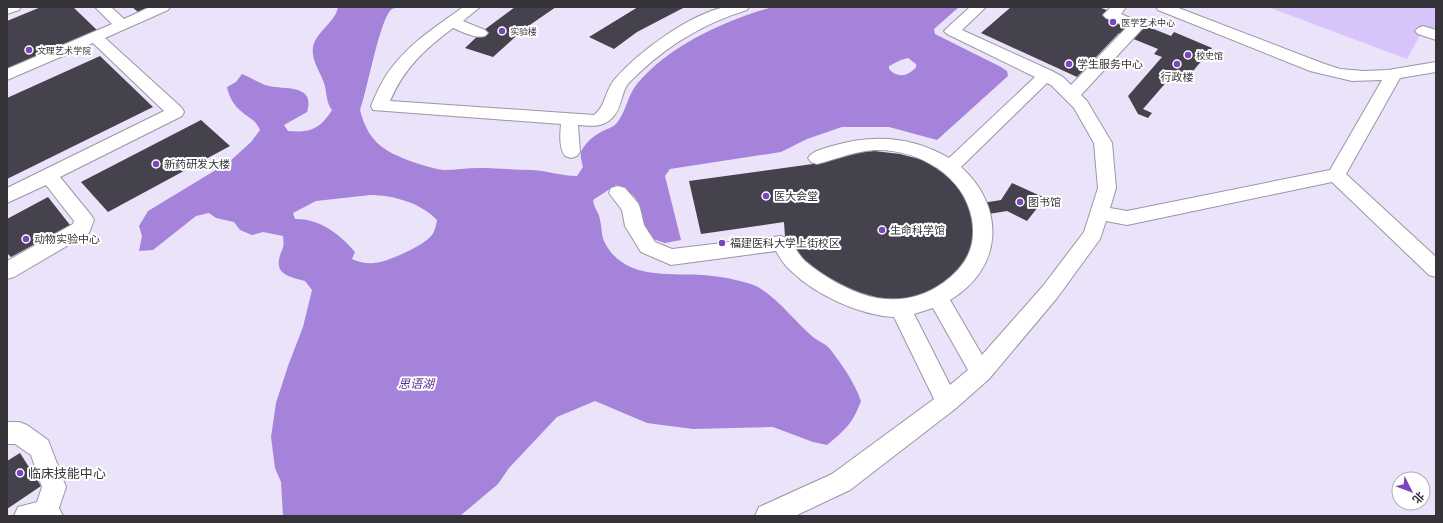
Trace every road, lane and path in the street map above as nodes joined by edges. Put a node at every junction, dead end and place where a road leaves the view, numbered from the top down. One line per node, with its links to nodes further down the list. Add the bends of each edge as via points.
1 (14, 7): 9 (street)
2 (102, 7): 11 (street)
3 (163, 7): 11 (street)
4 (473, 7): 10 (street)
5 (742, 7): 19 (street, via 694,25 649,55 620,83 606,114 597,121)
6 (979, 7): 17 (street, via 952,31)
7 (1119, 7): 18 (street, via 1111,15 1137,26)
8 (1163, 7): 15 (street, via 1316,67 1341,74)
9 (7, 10)
10 (451, 22): 12 (street); 19 (street, via 411,56 391,80 379,106)
11 (122, 25): 13 (street)
12 (480, 33)
13 (94, 37): 16 (street); 24 (street, via 176,112)
14 (1436, 67): 15 (street)
15 (1394, 74): 23 (street)
16 (7, 75)
17 (1046, 75): 18 (street, via 1057,81); 22 (street)
18 (1071, 95): 27 (street, via 1081,105 1102,143 1107,188)
19 (570, 119): 20 (street)
20 (571, 152)
21 (817, 158): 22 (street, via 851,146 883,144 920,151)
22 (950, 167): 30 (street, via 963,177 974,196 982,218 983,242 978,258 968,272 952,288)
23 (1336, 175): 27 (street, via 1127,218); 28 (street)
24 (49, 176): 26 (street); 29 (street, via 84,220 82,228)
25 (618, 192): 31 (street, via 631,208 635,226 648,246 671,257 781,243 797,266 841,294 870,305)
26 (7, 196)
27 (1099, 213): 32 (street, via 1093,234 1050,292)
28 (1436, 270)
29 (7, 271)
30 (937, 297): 31 (street); 32 (street)
31 (900, 308): 33 (street)
32 (981, 372): 33 (street)
33 (947, 402): 36 (street, via 841,482)
34 (7, 433): 35 (street, via 19,433 40,448 54,487)
35 (42, 515)
36 (768, 516)

